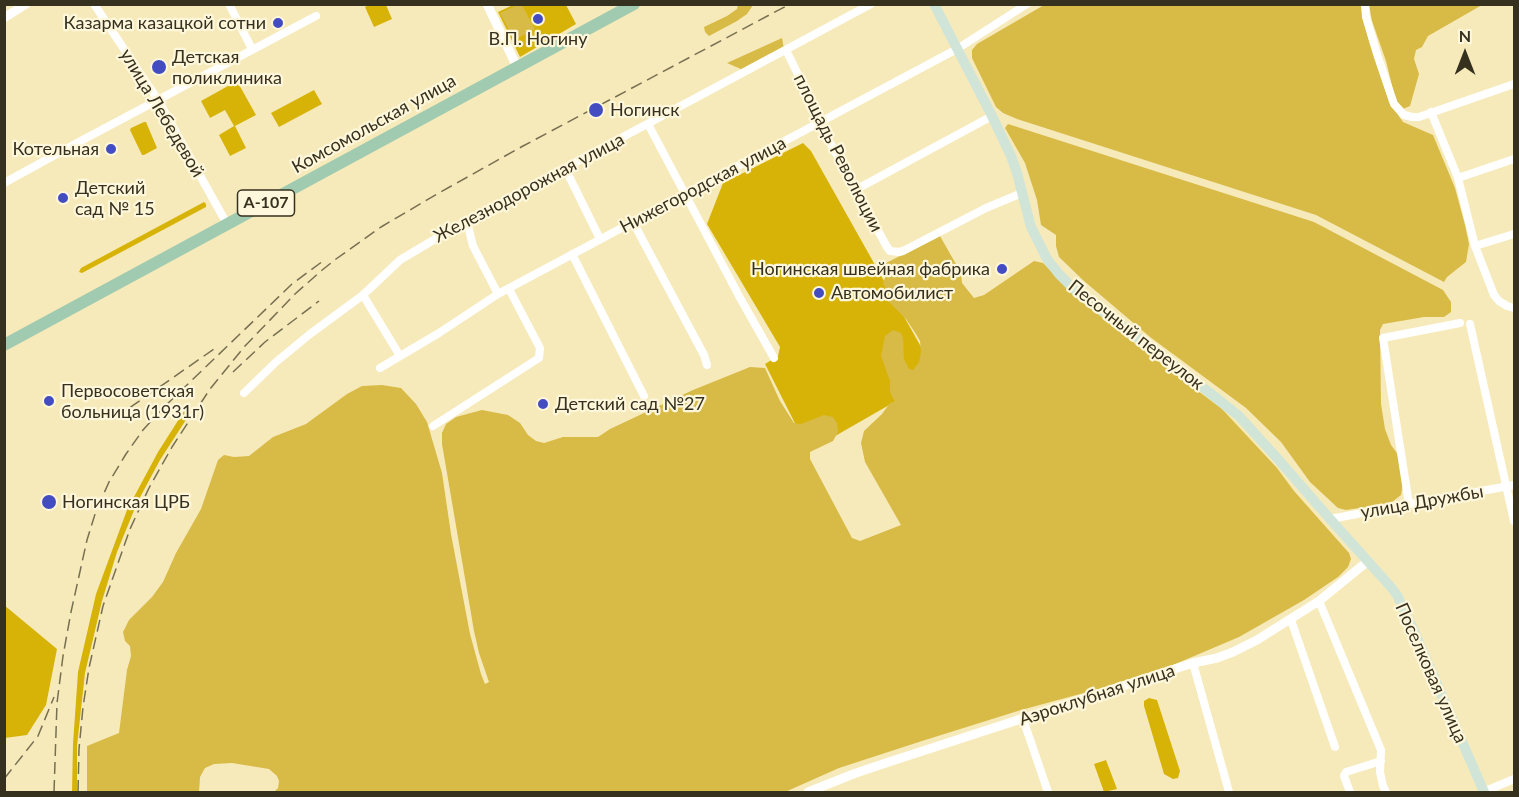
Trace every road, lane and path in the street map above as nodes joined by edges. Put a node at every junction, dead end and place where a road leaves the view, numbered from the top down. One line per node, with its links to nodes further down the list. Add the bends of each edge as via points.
1 (26, 4): 11 (street)
2 (94, 4): 17 (street, улица Лебедевой)
3 (230, 4): 12 (street)
4 (487, 4): 15 (street)
5 (634, 4): 15 (main road, Комсомольская улица / А-107)
6 (871, 4): 13 (street, Железнодорожная улица)
7 (934, 4): 14 (main road, Песочный переулок)
8 (1027, 4): 14 (street, Нижегородская улица)
9 (1365, 4): 18 (street, via 1394,104 1404,115 1412,117)
10 (316, 16): 12 (street)
11 (4, 18)
12 (252, 49): 17 (street)
13 (786, 50): 20 (street, площадь Революции); 21 (street, Железнодорожная улица)
14 (957, 50): 19 (main road, Песочный переулок); 20 (street, Нижегородская улица)
15 (517, 67): 31 (main road, Комсомольская улица / А-107)
16 (1515, 84): 18 (street)
17 (158, 100): 25 (street); 31 (street, улица Лебедевой)
18 (1431, 112): 24 (street)
19 (992, 116): 26 (street); 27 (main road, Песочный переулок, via 1011,156)
20 (820, 123): 26 (street, площадь Революции); 28 (street, Нижегородская улица)
21 (648, 124): 23 (street, Железнодорожная улица); 28 (street)
22 (1515, 159): 24 (street)
23 (565, 168): 29 (street, Железнодорожная улица); 33 (street)
24 (1458, 178): 34 (street)
25 (4, 183)
26 (857, 189): 27 (street, площадь Революции, via 887,248 894,252)
27 (1022, 193): 52 (main road, Песочный переулок, via 1038,242 1059,274 1078,293 1230,408)
28 (685, 195): 30 (street, Нижегородская улица); 44 (street)
29 (467, 222): 37 (street, via 473,246); 38 (street, Железнодорожная улица, via 400,260)
30 (633, 222): 33 (street, Нижегородская улица); 45 (street)
31 (227, 224): 42 (main road, Комсомольская улица / А-107)
32 (1515, 234): 34 (street)
33 (600, 239): 35 (street, Нижегородская улица)
34 (1475, 246): 39 (street, via 1494,295)
35 (572, 254): 36 (street, Нижегородская улица); 48 (street)
36 (509, 289): 37 (street, Нижегородская улица); 49 (street, via 540,355)
37 (498, 294): 43 (street, Нижегородская улица)
38 (363, 296): 43 (street); 47 (street, Железнодорожная улица, via 310,334)
39 (1515, 308)
40 (1460, 322): 51 (street, via 1383,338)
41 (1470, 324): 50 (street)
42 (4, 345)
43 (400, 356): 46 (street, Нижегородская улица)
44 (774, 358)
45 (707, 365)
46 (380, 368)
47 (244, 393)
48 (644, 396)
49 (433, 426)
50 (1511, 486): 51 (street, улица Дружбы); 53 (street)
51 (1409, 504): 52 (street, улица Дружбы)
52 (1330, 519): 54 (main road, Песочный переулок)
53 (1515, 521)
54 (1368, 561): 55 (street, Аэроклубная улица); 67 (main road, Поселковая улица, via 1404,608)
55 (1319, 601): 56 (street, Аэроклубная улица); 60 (street, via 1381,750)
56 (1291, 620): 57 (street, Аэроклубная улица, via 1244,647); 59 (street)
57 (1193, 663): 58 (street, Аэроклубная улица); 64 (street)
58 (1023, 719): 62 (street, Аэроклубная улица); 63 (street)
59 (1335, 747)
60 (1381, 761): 65 (street, via 1346,772); 66 (street)
61 (1515, 779): 67 (street)
62 (808, 792)
63 (1048, 792)
64 (1229, 792)
65 (1350, 792)
66 (1386, 792)
67 (1483, 792)

